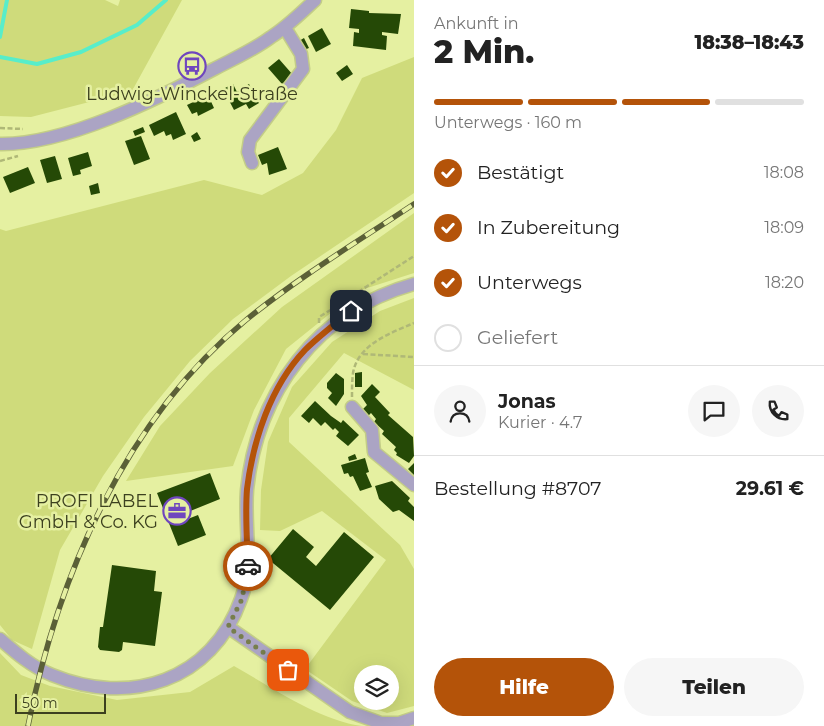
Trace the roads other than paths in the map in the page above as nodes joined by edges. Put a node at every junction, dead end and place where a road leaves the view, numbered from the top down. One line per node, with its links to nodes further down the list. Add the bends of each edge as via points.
1 (315, 0): 2 (street)
2 (285, 28): 3 (street, via 240,55 129,110 66,133); 5 (street, via 301,54 303,69 250,140 248,152)
3 (6, 145): 4 (street)
4 (0, 149)
5 (252, 163)
6 (414, 284): 9 (street, via 391,290 351,311 303,352 276,390 252,459 247,491 248,569 242,599)
7 (352, 407): 8 (street, via 372,430 374,452)
8 (414, 486)
9 (228, 627): 10 (street, via 213,649 193,667 159,682 121,689 80,685 51,675 21,658); 11 (street, via 350,712 381,723 399,723)
10 (0, 639)
11 (414, 718)

